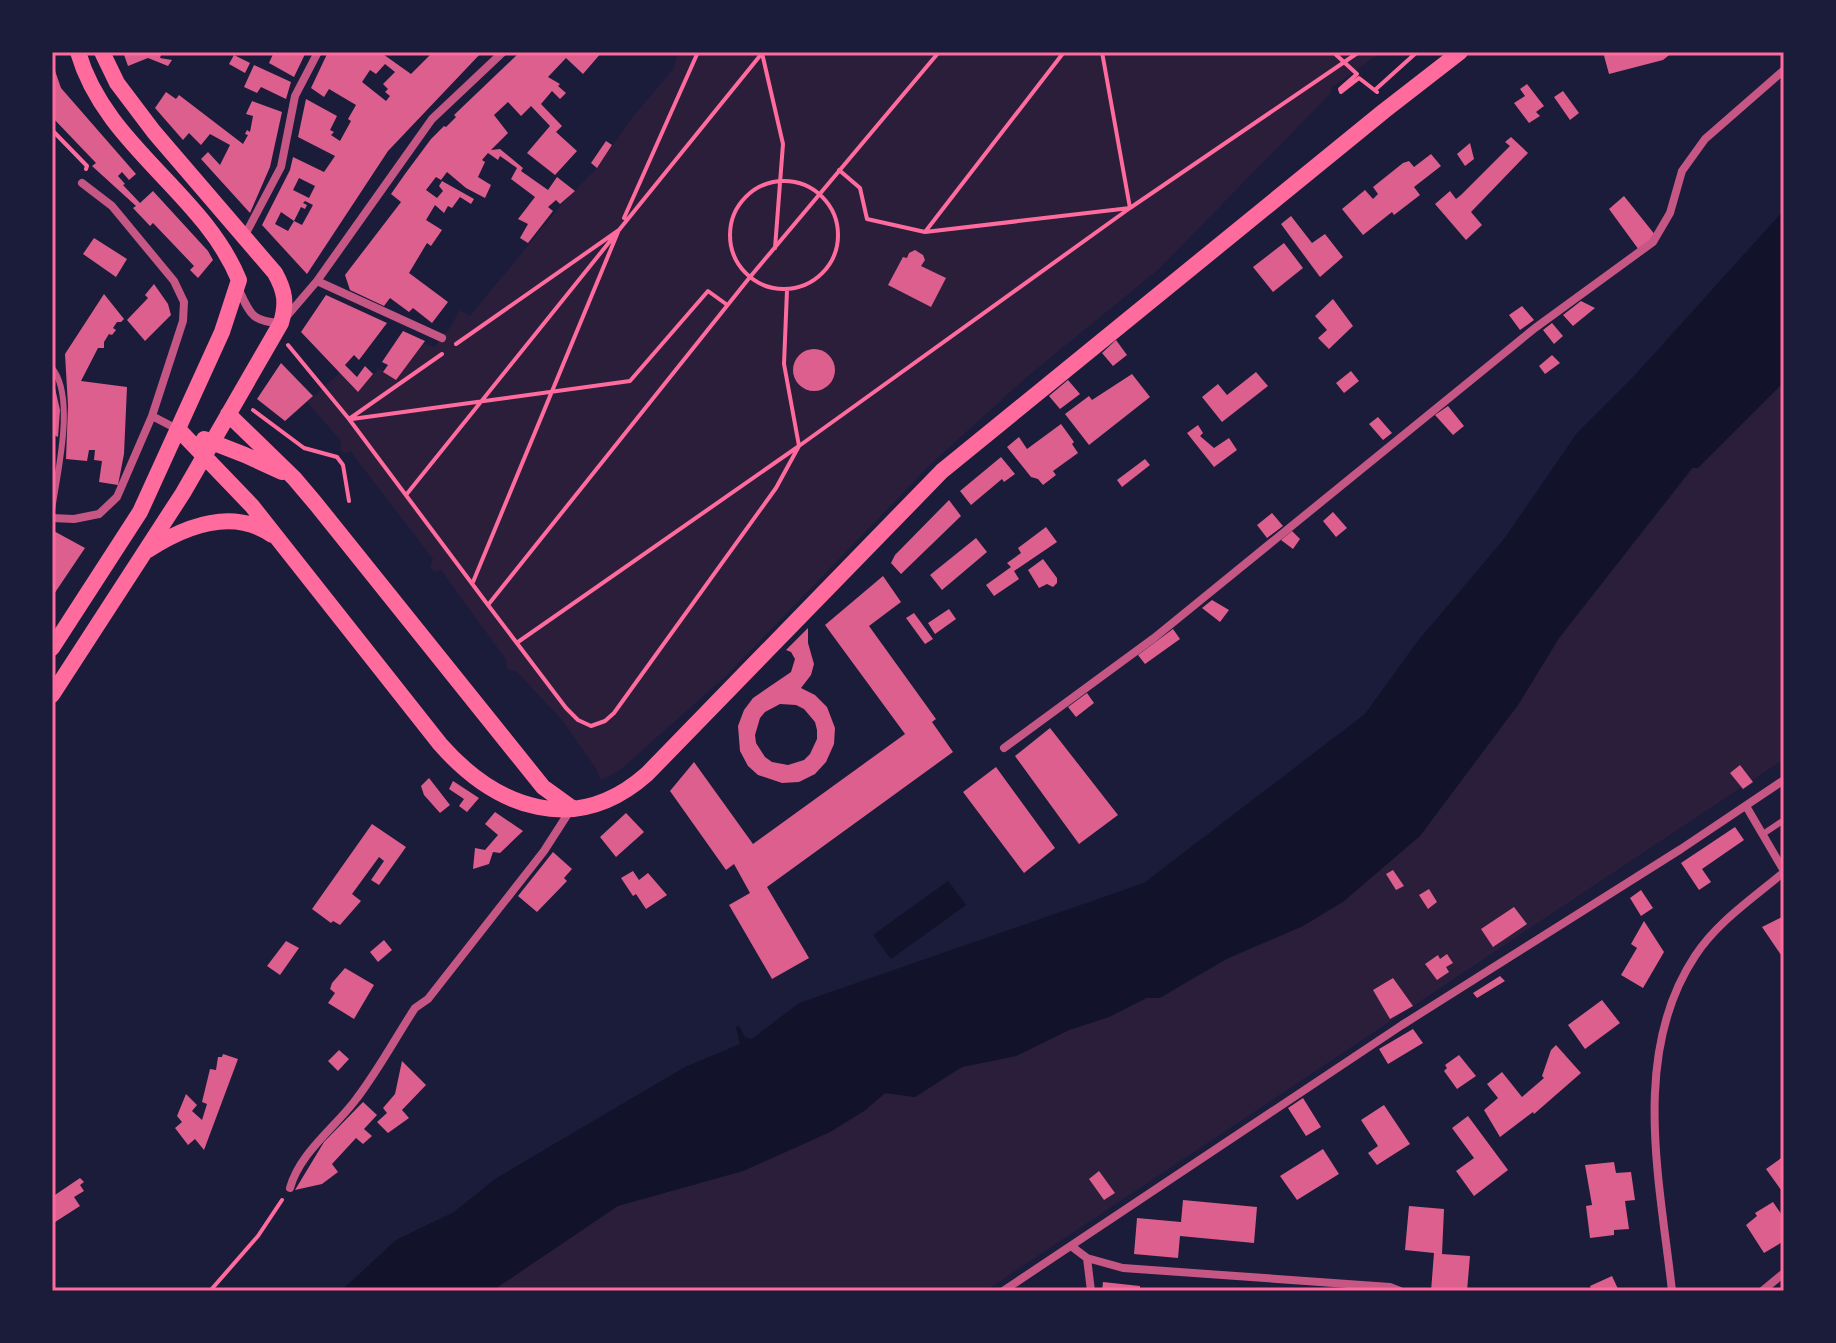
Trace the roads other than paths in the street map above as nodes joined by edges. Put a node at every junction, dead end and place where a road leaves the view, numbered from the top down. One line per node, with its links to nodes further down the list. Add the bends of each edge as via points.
1 (78, 52): 10 (main road, via 91,90 124,137 215,236 234,267)
2 (102, 52): 8 (main road, via 117,83 154,132)
3 (318, 52): 8 (street, via 295,96 281,167)
4 (503, 52): 9 (street, via 432,119)
5 (1460, 52): 28 (main road, via 942,471 632,787 600,804)
6 (1784, 70): 25 (street, via 1705,139 1682,171 1670,213 1653,242 1535,328 1154,638)
7 (82, 183): 15 (street, via 112,206 148,247 184,302 183,321)
8 (245, 235): 11 (main road, via 282,286)
9 (317, 281): 11 (street); 12 (street)
10 (238, 289): 11 (street, via 258,320); 16 (main road)
11 (281, 323): 14 (main road)
12 (442, 338)
13 (52, 368): 19 (lane, via 61,380 63,406)
14 (228, 414): 17 (main road); 18 (main road)
15 (152, 416): 16 (street); 20 (street, via 117,497 99,514)
16 (179, 430): 17 (main road); 23 (main road, via 140,512)
17 (208, 449): 18 (main road, via 245,455); 21 (main road); 22 (main road)
18 (294, 478): 28 (main road, via 543,787)
19 (52, 510)
20 (52, 518)
21 (280, 541): 22 (main road, via 255,526 210,523 187,528); 28 (main road, via 465,771 520,803)
22 (144, 553): 24 (main road)
23 (52, 648)
24 (52, 695)
25 (1004, 748)
26 (1784, 780): 27 (street)
27 (1746, 806): 30 (street); 33 (street, via 1402,1025)
28 (572, 808): 32 (street, via 428,999 415,1008 356,1100 294,1175)
29 (1784, 820): 30 (lane)
30 (1763, 834): 31 (street)
31 (1784, 871): 39 (street, via 1716,929 1696,954 1666,1022 1656,1075 1655,1120)
32 (290, 1188)
33 (1071, 1246): 34 (street); 36 (street)
34 (1087, 1258): 37 (street); 38 (street, via 1123,1268)
35 (1784, 1273): 40 (street)
36 (1003, 1291)
37 (1091, 1291)
38 (1400, 1291)
39 (1672, 1291)
40 (1762, 1291)

